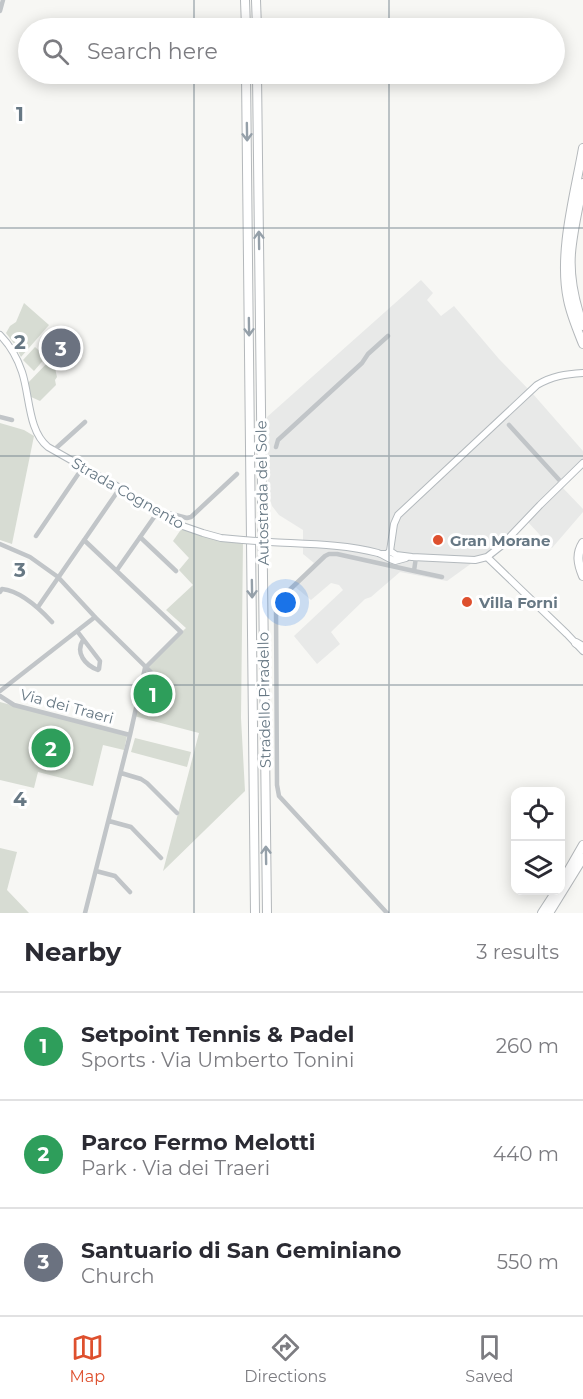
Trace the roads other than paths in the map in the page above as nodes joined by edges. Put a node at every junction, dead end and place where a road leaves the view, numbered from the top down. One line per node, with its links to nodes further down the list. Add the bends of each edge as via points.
1 (3, 0): 4 (street)
2 (245, 0): 5 (highway)
3 (256, 0): 6 (highway)
4 (0, 11)
5 (246, 18)
6 (257, 18)
7 (246, 84): 68 (highway, Autostrada del Sole, one-way to 68)
8 (257, 84): 69 (highway, Autostrada del Sole, one-way to 8)
9 (583, 148): 16 (highway, via 565,267 568,299)
10 (583, 183): 12 (highway)
11 (583, 195): 12 (highway)
12 (577, 216): 13 (highway, via 571,267)
13 (583, 326)
14 (0, 335): 23 (street, Strada Cognento, via 13,350 22,373 39,437)
15 (388, 336): 22 (street, via 278,440)
16 (583, 344)
17 (583, 373): 36 (street, via 537,385 502,417 398,515)
18 (0, 417): 19 (street)
19 (12, 420)
20 (85, 422): 23 (street, Strada Cognento)
21 (509, 425): 27 (street)
22 (276, 447)
23 (54, 450): 25 (street, Strada Cognento)
24 (583, 463): 27 (street)
25 (82, 467): 28 (street, Strada Cognento); 31 (street)
26 (237, 474): 30 (street, via 191,517 168,513)
27 (562, 483): 38 (street)
28 (120, 488): 29 (street, Strada Cognento); 33 (street)
29 (155, 515): 30 (street, Strada Cognento); 32 (street)
30 (164, 517): 36 (street, Strada Cognento, bridge, via 221,538)
31 (36, 536)
32 (140, 537): 39 (street); 41 (street)
33 (84, 540): 39 (street); 43 (street)
34 (583, 543): 42 (highway, via 578,562)
35 (0, 544): 43 (street, via 30,557)
36 (387, 553): 37 (street, Strada Cognento)
37 (414, 557): 38 (street, Strada Cognento); 40 (street)
38 (487, 558): 51 (street)
39 (117, 570): 52 (street, via 181,632)
40 (414, 571): 44 (street); 70 (street, Stradello Piradello, via 329,554 276,607 279,796)
41 (176, 572)
42 (583, 576)
43 (58, 577): 46 (street); 47 (street)
44 (442, 577)
45 (0, 592): 46 (street, via 10,590)
46 (38, 607): 48 (street)
47 (94, 617): 49 (street, Via dei Traeri); 52 (street)
48 (52, 622)
49 (77, 631): 50 (street); 54 (street, Via dei Traeri)
50 (83, 640): 50 (street, via 80,653 87,665 98,670 100,661)
51 (581, 647)
52 (145, 668): 53 (street); 56 (street)
53 (158, 679)
54 (0, 691)
55 (0, 696): 56 (street, Via dei Traeri, via 14,705)
56 (130, 735): 57 (street)
57 (121, 773): 58 (street, via 147,783); 59 (street)
58 (177, 813)
59 (108, 821): 61 (street, via 131,827); 63 (street)
60 (583, 845): 64 (highway)
61 (161, 858)
62 (583, 858): 72 (highway)
63 (96, 871): 65 (street, via 115,876); 67 (street)
64 (565, 878)
65 (130, 892)
66 (554, 895): 71 (highway)
67 (86, 913)
68 (255, 913)
69 (267, 913)
70 (387, 913)
71 (542, 913)
72 (549, 913)

